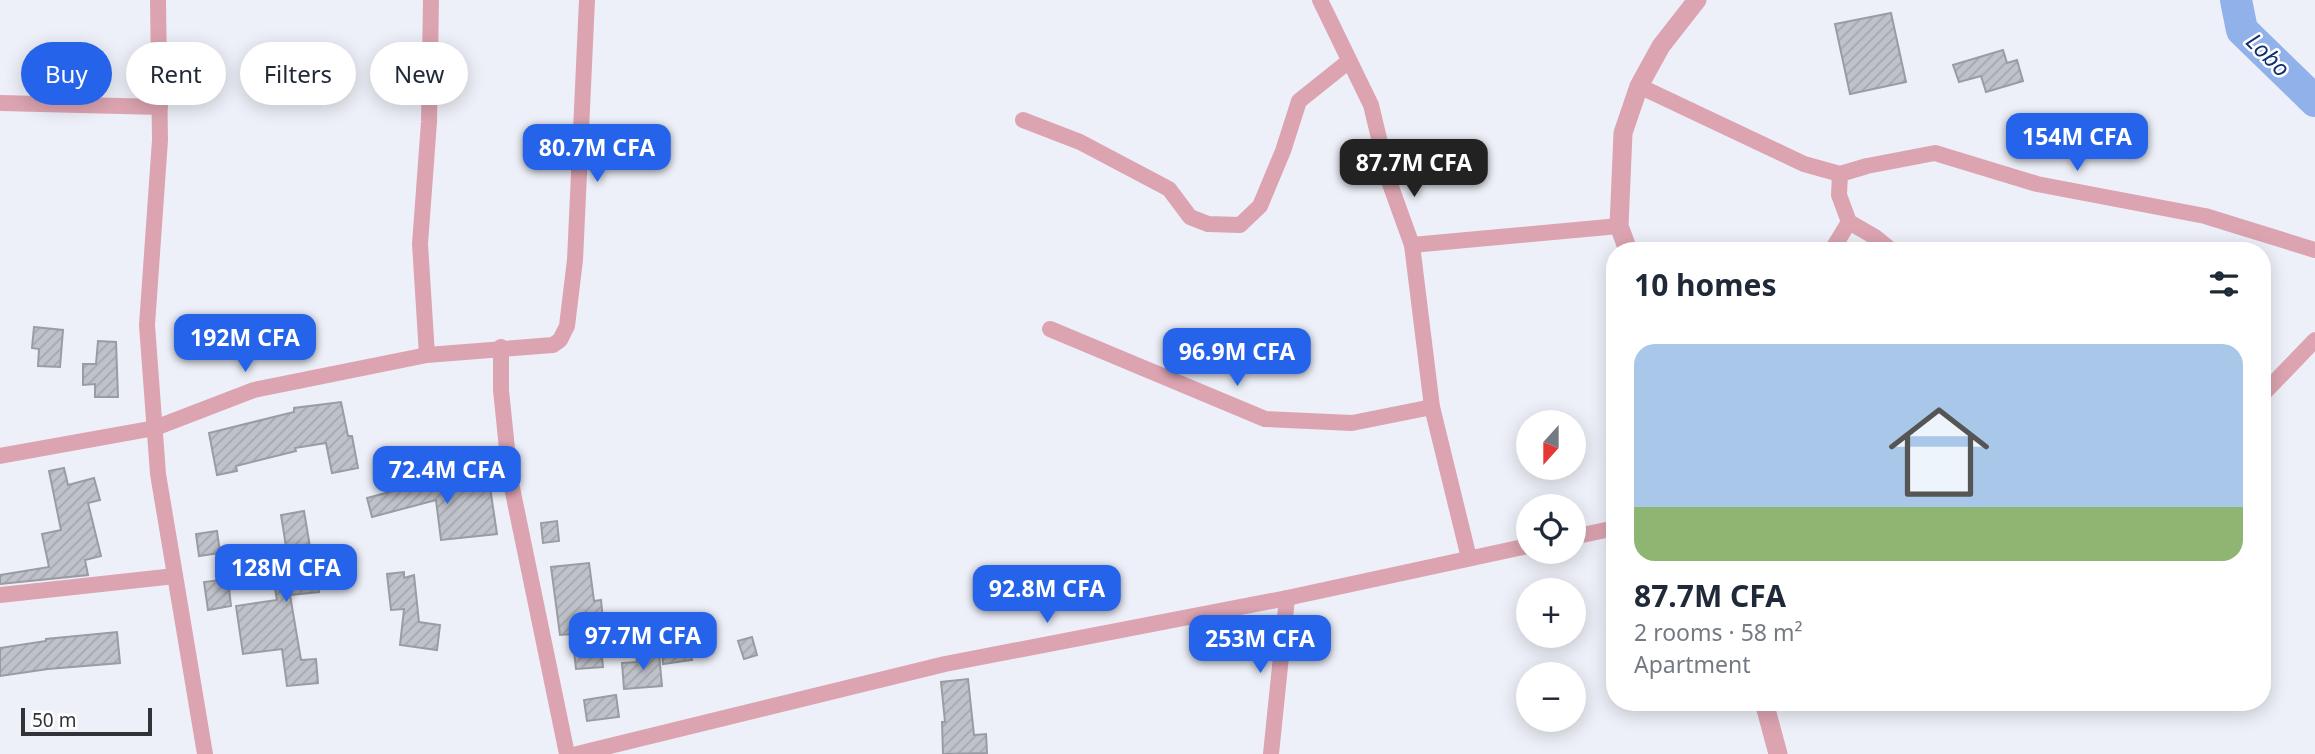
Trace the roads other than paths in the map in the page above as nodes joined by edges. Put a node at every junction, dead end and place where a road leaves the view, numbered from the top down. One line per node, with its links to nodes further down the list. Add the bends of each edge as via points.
1 (158, 0): 9 (street)
2 (431, 0): 22 (street, via 420,244)
3 (587, 0): 21 (street, via 575,260 566,326 553,345)
4 (1320, 0): 6 (street)
5 (1697, 0): 7 (street, via 1661,46)
6 (1349, 61): 10 (street, via 1299,101 1260,206 1240,225 1208,225 1190,217 1169,189 1080,142); 17 (street, via 1371,105 1390,184)
7 (1639, 86): 11 (street, via 1804,164); 13 (street, via 1623,133)
8 (0, 103): 9 (street)
9 (160, 107): 25 (street, via 147,325)
10 (1023, 120)
11 (1840, 174): 12 (street, via 1839,195); 18 (street, via 1935,153 2037,184 2205,216)
12 (1849, 222): 15 (street); 16 (street)
13 (1619, 226): 14 (street); 17 (street)
14 (1625, 242)
15 (1837, 242)
16 (1881, 242)
17 (1412, 245): 24 (street)
18 (2315, 250)
19 (1050, 329): 24 (street, via 1265,419 1352,423)
20 (2315, 340): 23 (street)
21 (501, 347): 22 (street); 36 (street, via 510,478)
22 (427, 355): 25 (street, via 254,390)
23 (2271, 386)
24 (1432, 407): 30 (street)
25 (155, 428): 26 (street); 31 (street)
26 (0, 456)
27 (1606, 530): 28 (street)
28 (1586, 534)
29 (1516, 548): 30 (street)
30 (1469, 558): 33 (street)
31 (175, 576): 32 (street); 35 (street)
32 (0, 595)
33 (1287, 598): 37 (street, via 945,664); 38 (street)
34 (1766, 711): 39 (street)
35 (205, 754)
36 (567, 754)
37 (577, 754)
38 (1271, 754)
39 (1778, 754)

